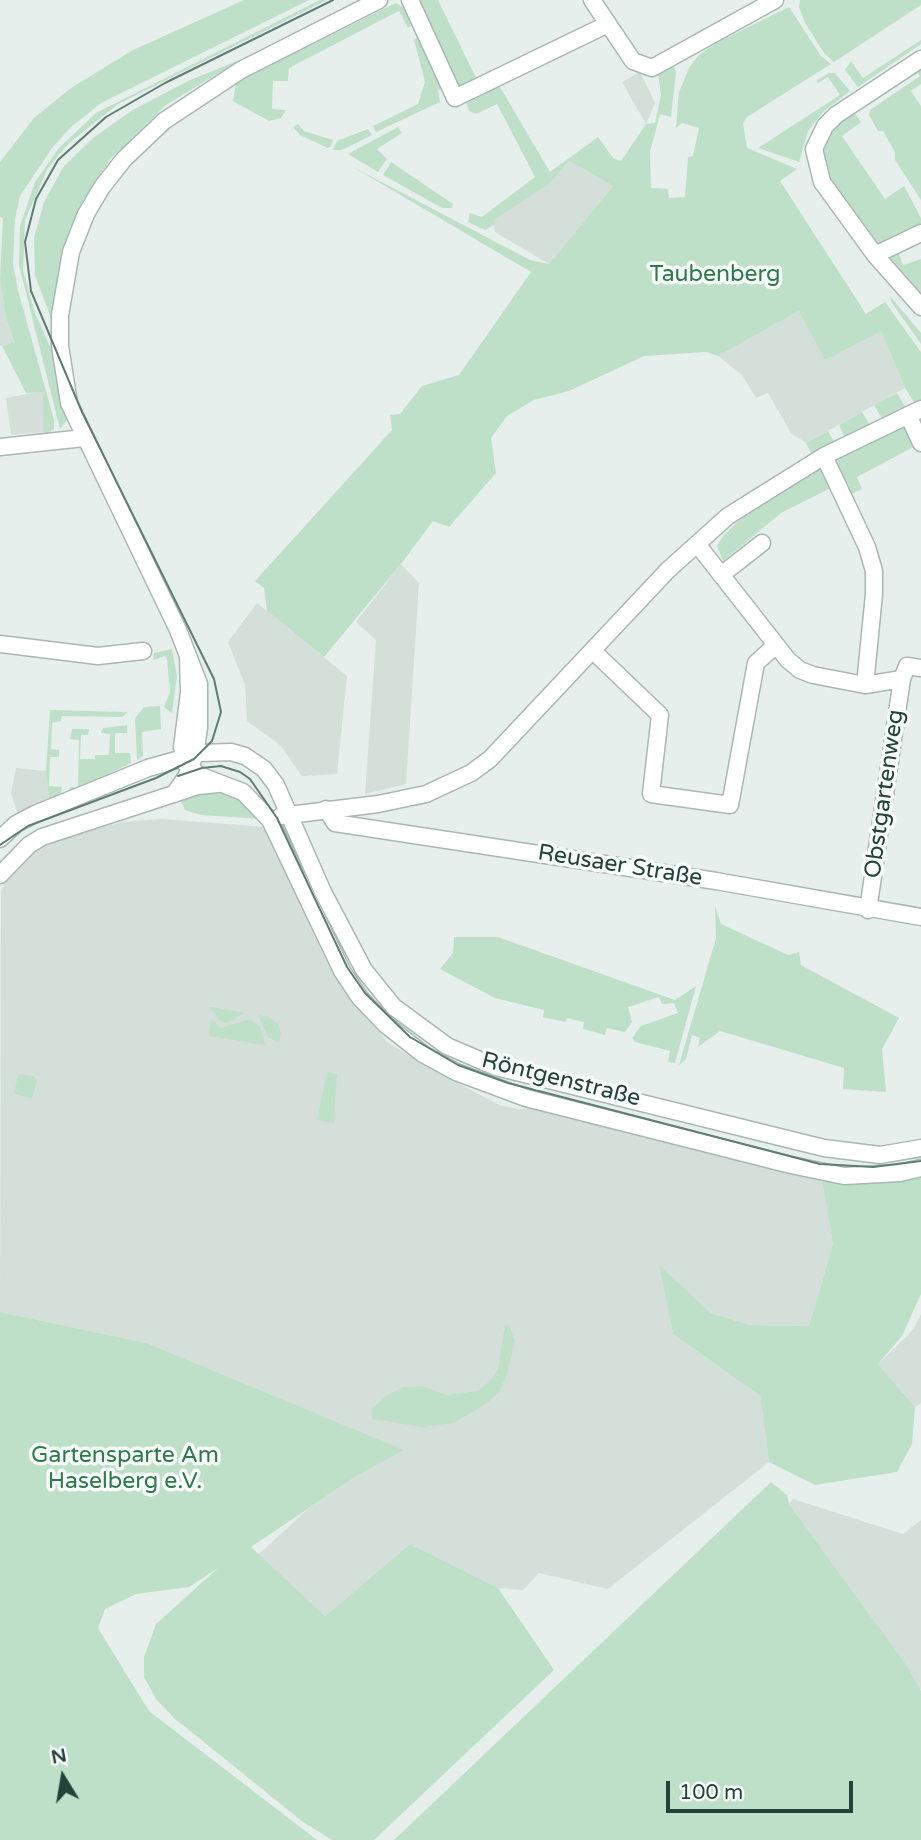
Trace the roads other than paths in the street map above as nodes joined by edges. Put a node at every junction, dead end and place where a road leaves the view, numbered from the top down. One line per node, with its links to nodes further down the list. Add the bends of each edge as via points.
1 (379, 0): 11 (street, via 241,70 188,103 143,139 103,187 71,252 60,316 66,390)
2 (410, 0): 5 (street, via 455,99)
3 (592, 0): 5 (street)
4 (775, 0): 5 (street, via 652,68 633,61)
5 (606, 25)
6 (921, 60): 8 (street, via 836,115 816,142 815,161 822,182)
7 (921, 233): 8 (street)
8 (875, 255): 9 (street)
9 (921, 307)
10 (914, 412): 12 (street); 14 (street)
11 (84, 438): 13 (street); 25 (street, via 178,630 188,657)
12 (921, 443)
13 (0, 447)
14 (824, 456): 16 (street, via 758,495); 24 (street, via 874,571)
15 (762, 543): 17 (street)
16 (697, 544): 17 (street); 21 (street)
17 (721, 575): 19 (street)
18 (0, 645): 20 (street, via 98,656)
19 (776, 645): 21 (street, via 756,663 730,805 651,794 660,715); 24 (street, via 800,670)
20 (143, 651)
21 (593, 651): 31 (street, via 490,759 471,773 426,794)
22 (921, 668): 23 (street, via 907,666)
23 (902, 679): 24 (street); 36 (street, Obstgartenweg)
24 (865, 685)
25 (192, 727): 26 (street, Röntgenstraße); 27 (street); 28 (street)
26 (231, 752): 27 (street); 32 (street, Röntgenstraße, via 264,769)
27 (189, 760): 28 (street); 29 (street, Röntgenstraße); 30 (street)
28 (148, 768): 34 (street, via 35,814)
29 (218, 784): 30 (street); 33 (street, Röntgenstraße, via 243,792)
30 (174, 794): 35 (street, via 42,837)
31 (326, 808): 32 (street); 36 (street, Reusaer Straße, via 335,823 702,879)
32 (290, 815): 33 (street); 38 (street, Röntgenstraße, via 364,970 394,1007 447,1046 496,1067 824,1148 880,1155)
33 (270, 820): 39 (street, Röntgenstraße, via 324,939 360,998 404,1040 456,1072 526,1098 791,1165 844,1175)
34 (0, 839)
35 (0, 875)
36 (868, 910): 37 (street, Reusaer Straße)
37 (921, 918)
38 (921, 1148)
39 (921, 1168)

